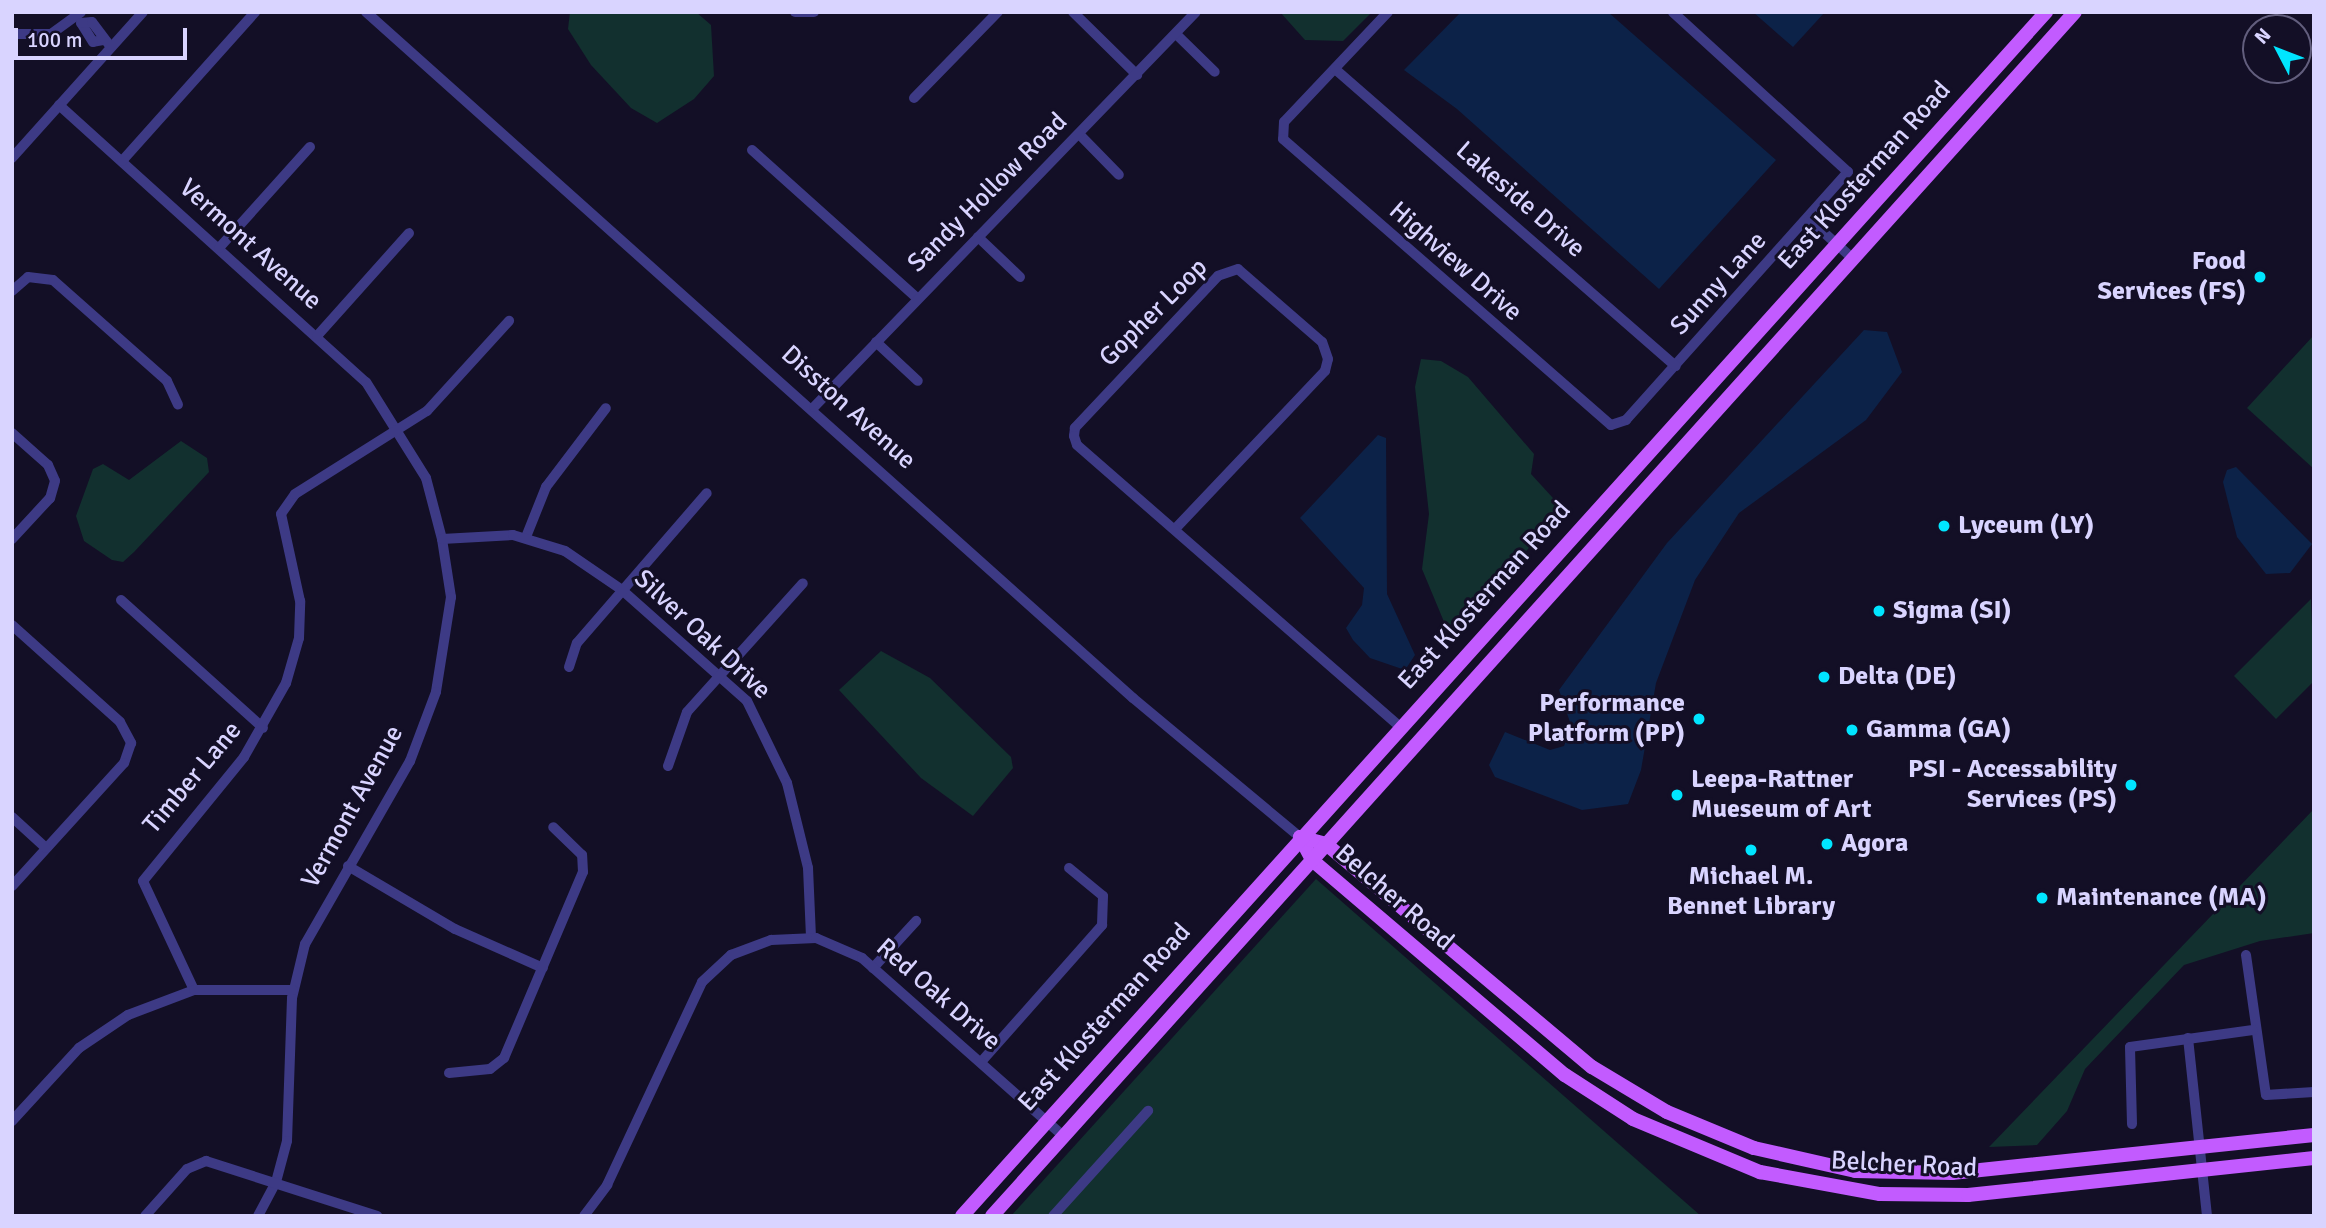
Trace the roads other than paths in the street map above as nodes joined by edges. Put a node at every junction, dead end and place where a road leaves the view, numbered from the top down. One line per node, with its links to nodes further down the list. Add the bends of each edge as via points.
1 (143, 12): 16 (street)
2 (255, 12): 26 (street)
3 (366, 12): 43 (street, Disston Avenue)
4 (814, 12): 12 (street)
5 (998, 12): 20 (street)
6 (1073, 12): 19 (street)
7 (1196, 12): 15 (street, Sandy Hollow Road)
8 (1388, 12): 17 (street)
9 (1673, 12): 28 (street, Sunny Lane, via 1844,162 1847,177)
10 (2046, 12): 31 (main road, East Klosterman Road)
11 (2076, 12): 33 (main road, East Klosterman Road)
12 (795, 13)
13 (79, 18): 14 (street, via 40,36); 16 (street, via 92,22)
14 (12, 34)
15 (1176, 34): 18 (street); 19 (street, Sandy Hollow Road)
16 (107, 43): 21 (street)
17 (1335, 69): 40 (street, Lakeside Drive); 45 (street, Highview Drive, via 1283,126 1286,144)
18 (1215, 72)
19 (1137, 75): 22 (street, Sandy Hollow Road)
20 (914, 98)
21 (59, 105): 25 (street); 26 (street, Vermont Avenue)
22 (1079, 134): 27 (street); 30 (street, Sandy Hollow Road)
23 (310, 147): 32 (street)
24 (752, 150): 36 (street)
25 (12, 158)
26 (122, 161): 32 (street, Vermont Avenue)
27 (1119, 175)
28 (1809, 219): 31 (street); 40 (street, Sunny Lane)
29 (409, 233): 38 (street)
30 (978, 237): 34 (street); 36 (street, Sandy Hollow Road)
31 (1836, 243): 33 (street); 59 (main road, East Klosterman Road)
32 (219, 248): 38 (street, Vermont Avenue)
33 (1852, 258): 65 (main road, East Klosterman Road)
34 (1020, 277)
35 (12, 290): 42 (street, via 28,277 53,280 167,381)
36 (917, 298): 39 (street, Sandy Hollow Road)
37 (509, 321): 46 (street, Timber Lane, via 433,405)
38 (317, 336): 46 (street, Vermont Avenue, via 366,382)
39 (876, 342): 41 (street); 43 (street, Sandy Hollow Road)
40 (1676, 366): 45 (street, Sunny Lane, via 1626,420)
41 (918, 381)
42 (178, 405)
43 (814, 407): 64 (street, Disston Avenue, via 1133,698)
44 (606, 408): 50 (street, via 546,487)
45 (1609, 425)
46 (400, 431): 51 (street, Vermont Avenue, via 432,494); 60 (street, Timber Lane, via 295,494 281,514 298,579 300,633 286,683)
47 (12, 433): 52 (street, via 48,465 55,487)
48 (707, 493): 54 (street)
49 (1175, 529): 49 (street, Gopher Loop, via 1077,444 1075,428 1218,276 1238,270 1322,342 1325,371); 59 (street, Gopher Loop)
50 (526, 537): 51 (street, Silver Oak Drive); 54 (street, Silver Oak Drive, via 575,557)
51 (442, 539): 68 (street, Vermont Avenue, via 451,597 436,692 410,761)
52 (12, 540)
53 (803, 583): 58 (street)
54 (622, 590): 57 (street, via 577,643); 58 (street, Silver Oak Drive)
55 (121, 600): 60 (street)
56 (12, 625): 66 (street, via 120,722 131,743 124,762)
57 (569, 667)
58 (718, 677): 61 (street, via 682,720); 72 (street, Silver Oak Drive, via 755,710 781,765 808,868)
59 (1400, 727): 64 (main road, East Klosterman Road)
60 (263, 728): 76 (street, Timber Lane, via 144,876 146,895)
61 (668, 766)
62 (12, 817): 66 (street)
63 (553, 827): 74 (street, via 585,863)
64 (1300, 837): 65 (main road, Belcher Road); 67 (main road, Belcher Road); 85 (main road, East Klosterman Road)
65 (1326, 844): 67 (main road, East Klosterman Road); 89 (main road, Belcher Road, via 1592,1066 1667,1112 1754,1148 1855,1171 1952,1173)
66 (46, 848): 70 (street)
67 (1312, 860): 88 (main road, East Klosterman Road); 91 (main road, Belcher Road, via 1565,1075 1633,1119 1760,1172 1923,1196)
68 (348, 866): 74 (street, via 455,929); 77 (street, Vermont Avenue, via 308,936)
69 (1069, 868): 80 (street, via 1103,896 1102,925)
70 (12, 886)
71 (915, 921): 75 (street)
72 (811, 937): 75 (street, Red Oak Drive); 96 (street, via 749,946 706,977 607,1185)
73 (2246, 955): 78 (street)
74 (543, 968): 81 (street, via 504,1058 490,1069)
75 (873, 968): 80 (street, Red Oak Drive)
76 (194, 990): 77 (street); 84 (street, via 98,1032)
77 (293, 990): 92 (street, Vermont Avenue, via 291,1110)
78 (2253, 1030): 79 (street); 82 (street, via 2266,1095)
79 (2188, 1038): 86 (street, via 2130,1047); 89 (street)
80 (981, 1062): 85 (street, Red Oak Drive)
81 (449, 1073)
82 (2314, 1092)
83 (1149, 1111): 99 (street)
84 (12, 1121)
85 (1046, 1121): 88 (street, Red Oak Drive); 97 (main road, East Klosterman Road)
86 (2132, 1124)
87 (2314, 1135): 89 (main road, Belcher Road)
88 (1063, 1136): 98 (main road, East Klosterman Road)
89 (2198, 1148): 91 (street)
90 (2314, 1158): 91 (main road, Belcher Road)
91 (2200, 1170): 100 (street)
92 (276, 1182): 93 (street, via 203,1162 187,1169); 94 (street, Vermont Avenue); 95 (street)
93 (145, 1216)
94 (257, 1216)
95 (377, 1216)
96 (584, 1216)
97 (962, 1216)
98 (992, 1216)
99 (1053, 1216)
100 (2207, 1216)

